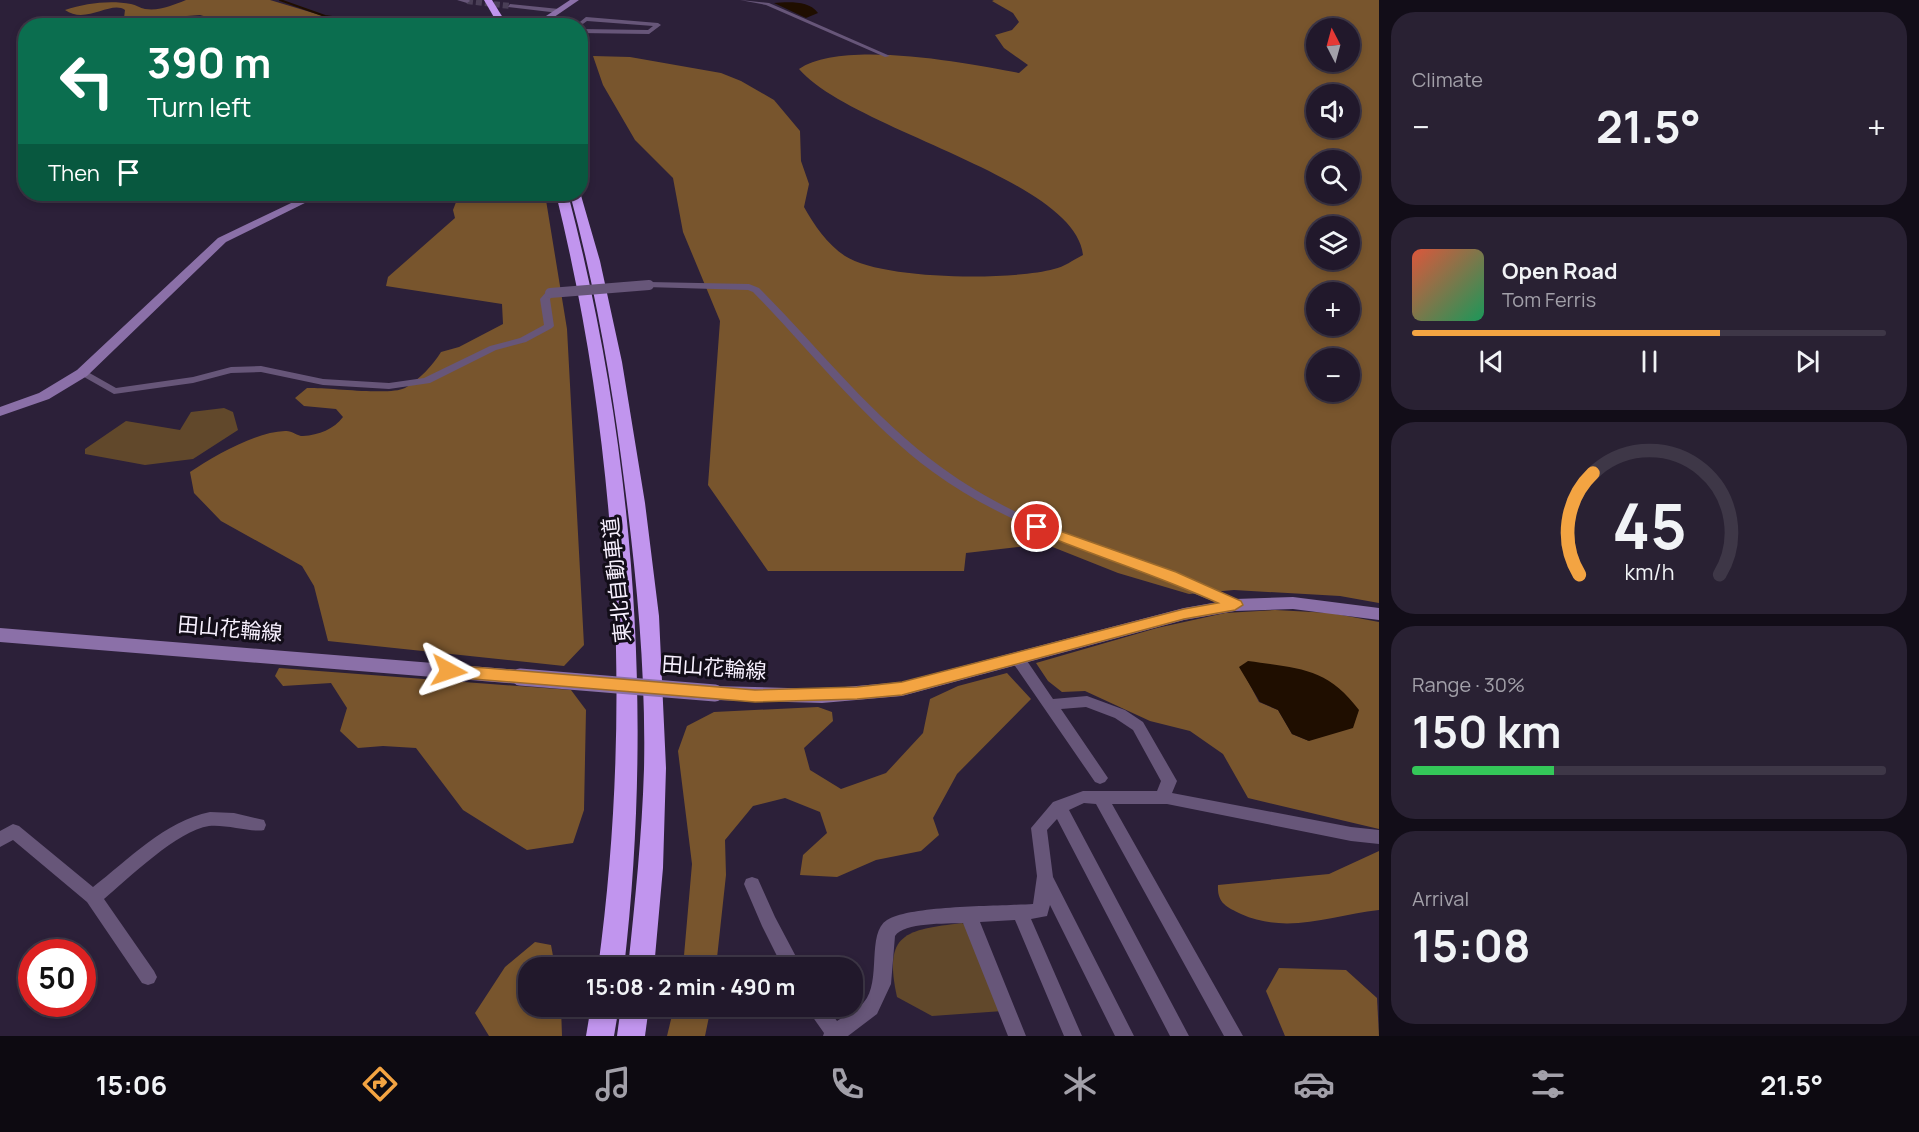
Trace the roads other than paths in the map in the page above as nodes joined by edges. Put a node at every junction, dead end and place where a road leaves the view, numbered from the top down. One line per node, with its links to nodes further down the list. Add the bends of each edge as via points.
1 (460, 0): 7 (street)
2 (478, 0): 11 (highway)
3 (488, 0): 12 (highway)
4 (575, 0): 10 (main road)
5 (743, 0): 8 (street)
6 (782, 0): 8 (street)
7 (467, 2)
8 (767, 4): 16 (street)
9 (510, 6): 10 (street)
10 (559, 11): 13 (main road)
11 (489, 18)
12 (499, 18)
13 (548, 18)
14 (588, 19): 15 (street, via 658,25 649,32)
15 (588, 31)
16 (887, 56)
17 (303, 201): 20 (main road, via 222,240)
18 (564, 201): 39 (highway, 東北自動車道, via 600,375 628,635 626,838)
19 (578, 201): 40 (highway, 東北自動車道, via 600,285 617,374 650,634 655,768)
20 (82, 373): 21 (main road, via 44,396); 22 (street, bridge, via 114,391 193,380 231,370 261,369 323,382 389,386 426,381 549,326 545,299 550,293 649,285 749,286 938,471 1037,527 1171,576)
21 (0, 412)
22 (1235, 605): 23 (main road, 田山花輪線, via 1293,603); 25 (main road, 田山花輪線, via 1184,614)
23 (1379, 615)
24 (0, 635): 25 (main road, 田山花輪線, bridge, via 715,693 822,696 902,688)
25 (1018, 658): 26 (street)
26 (1050, 705): 27 (street); 29 (street, via 1087,701 1138,726 1169,781)
27 (1100, 778)
28 (1100, 797): 29 (street); 30 (street, via 1083,797); 53 (street)
29 (1162, 798): 32 (street)
30 (1059, 807): 34 (street, via 1039,828); 52 (street)
31 (258, 825): 36 (street, via 237,819 194,823)
32 (1379, 837)
33 (0, 840): 36 (street, via 13,831)
34 (1045, 876): 37 (street, via 1041,911); 51 (street)
35 (752, 884): 41 (street)
36 (93, 897): 42 (street)
37 (1021, 915): 38 (street, via 987,913); 50 (street)
38 (969, 917): 46 (street, via 907,919 891,926 886,934 882,984 871,1008); 49 (street)
39 (613, 957)
40 (642, 957)
41 (787, 957)
42 (148, 977)
43 (603, 1017): 47 (highway)
44 (634, 1017): 48 (highway)
45 (822, 1017): 46 (street)
46 (834, 1035)
47 (600, 1036)
48 (631, 1036)
49 (1017, 1036)
50 (1072, 1036)
51 (1125, 1036)
52 (1180, 1036)
53 (1234, 1036)

